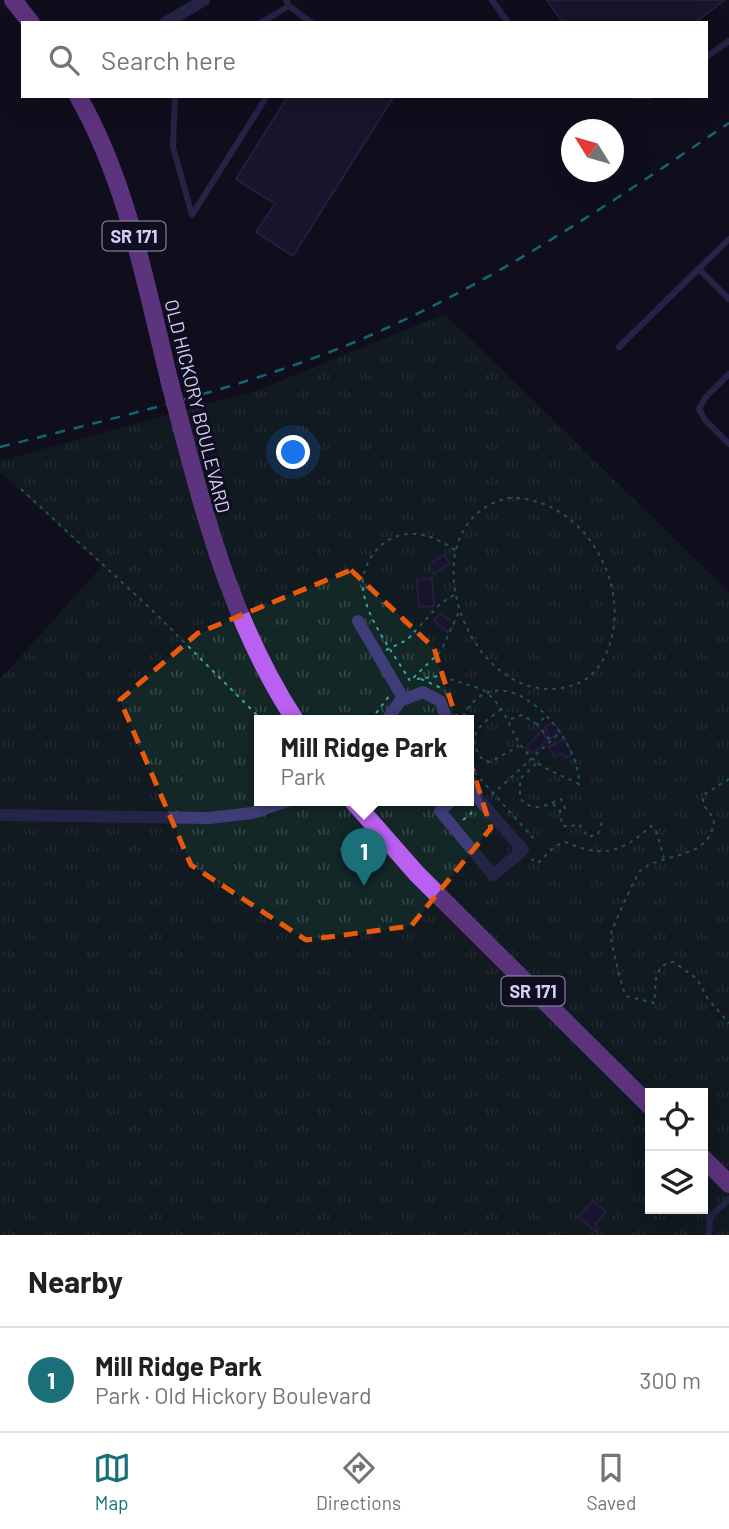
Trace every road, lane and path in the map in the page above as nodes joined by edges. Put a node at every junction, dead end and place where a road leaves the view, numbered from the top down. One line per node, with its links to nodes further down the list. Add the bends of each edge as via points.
1 (13, 0): 5 (main road)
2 (204, 0): 6 (street)
3 (492, 0): 9 (lane)
4 (288, 3): 7 (lane); 8 (lane)
5 (30, 21)
6 (168, 21)
7 (263, 21)
8 (310, 21)
9 (507, 21)
10 (729, 41): 11 (lane)
11 (708, 56)
12 (79, 98): 33 (main road, OLD HICKORY BOULEVARD / SR 171, bridge, via 98,132 132,227 207,526 258,651)
13 (175, 98): 14 (lane, via 173,147 192,215)
14 (266, 98)
15 (729, 239): 16 (lane)
16 (699, 268): 17 (lane); 18 (lane)
17 (729, 299)
18 (619, 347)
19 (729, 374): 20 (lane, via 699,409)
20 (729, 444)
21 (21, 489): 32 (path)
22 (456, 550): 23 (path); 24 (path, via 470,519 494,502 517,497 548,504 594,544 614,594 615,626 612,642 595,672 568,687 544,689 517,682 497,670 477,646); 26 (path, via 429,536 410,533 383,544 370,557 363,575 364,595)
23 (455, 595): 24 (path); 26 (path, via 441,603 407,640)
24 (459, 611): 26 (path, via 441,651 410,681)
25 (358, 621): 27 (street)
26 (391, 647): 27 (path)
27 (378, 656): 30 (street)
28 (418, 679): 29 (path, via 452,678)
29 (488, 694): 31 (path); 36 (path, via 472,703); 37 (path, via 521,694)
30 (403, 698): 34 (street); 35 (street, via 423,692 431,695 442,704)
31 (502, 709): 38 (path); 42 (path, via 477,729 477,751 482,760 490,762)
32 (257, 715)
33 (292, 715)
34 (391, 715)
35 (445, 715)
36 (464, 715)
37 (546, 717): 39 (path); 40 (path)
38 (510, 720): 39 (path, via 522,715); 42 (path)
39 (537, 724): 41 (path)
40 (558, 734): 41 (path); 44 (path, via 580,772 579,784)
41 (550, 741): 43 (path)
42 (520, 745): 43 (path)
43 (531, 757): 44 (path); 48 (path)
44 (537, 763): 49 (path, via 520,779 520,798 531,807)
45 (474, 772): 48 (path)
46 (729, 779): 60 (path, via 703,795 714,824 703,844 689,853)
47 (474, 794): 50 (street)
48 (494, 794): 50 (path); 58 (path)
49 (552, 803): 54 (path); 54 (path, via 563,801 565,808)
50 (482, 804): 57 (path); 59 (street)
51 (272, 806): 55 (street, via 209,818)
52 (357, 806): 62 (main road, SR 171, via 417,874)
53 (445, 806): 59 (street, via 440,811 494,875)
54 (560, 811): 56 (path, via 562,825 579,824 589,837 598,834)
55 (0, 815)
56 (602, 822)
57 (460, 823)
58 (534, 839)
59 (523, 850): 60 (path, via 538,863 561,843 590,852 612,851 651,826)
60 (664, 858): 61 (path, via 637,874 611,933 624,993 654,1003 656,973 674,962 697,979)
61 (729, 1023)
62 (645, 1101)
63 (708, 1163): 64 (main road)
64 (729, 1184)
65 (729, 1199): 66 (lane, via 710,1217)
66 (709, 1235)

